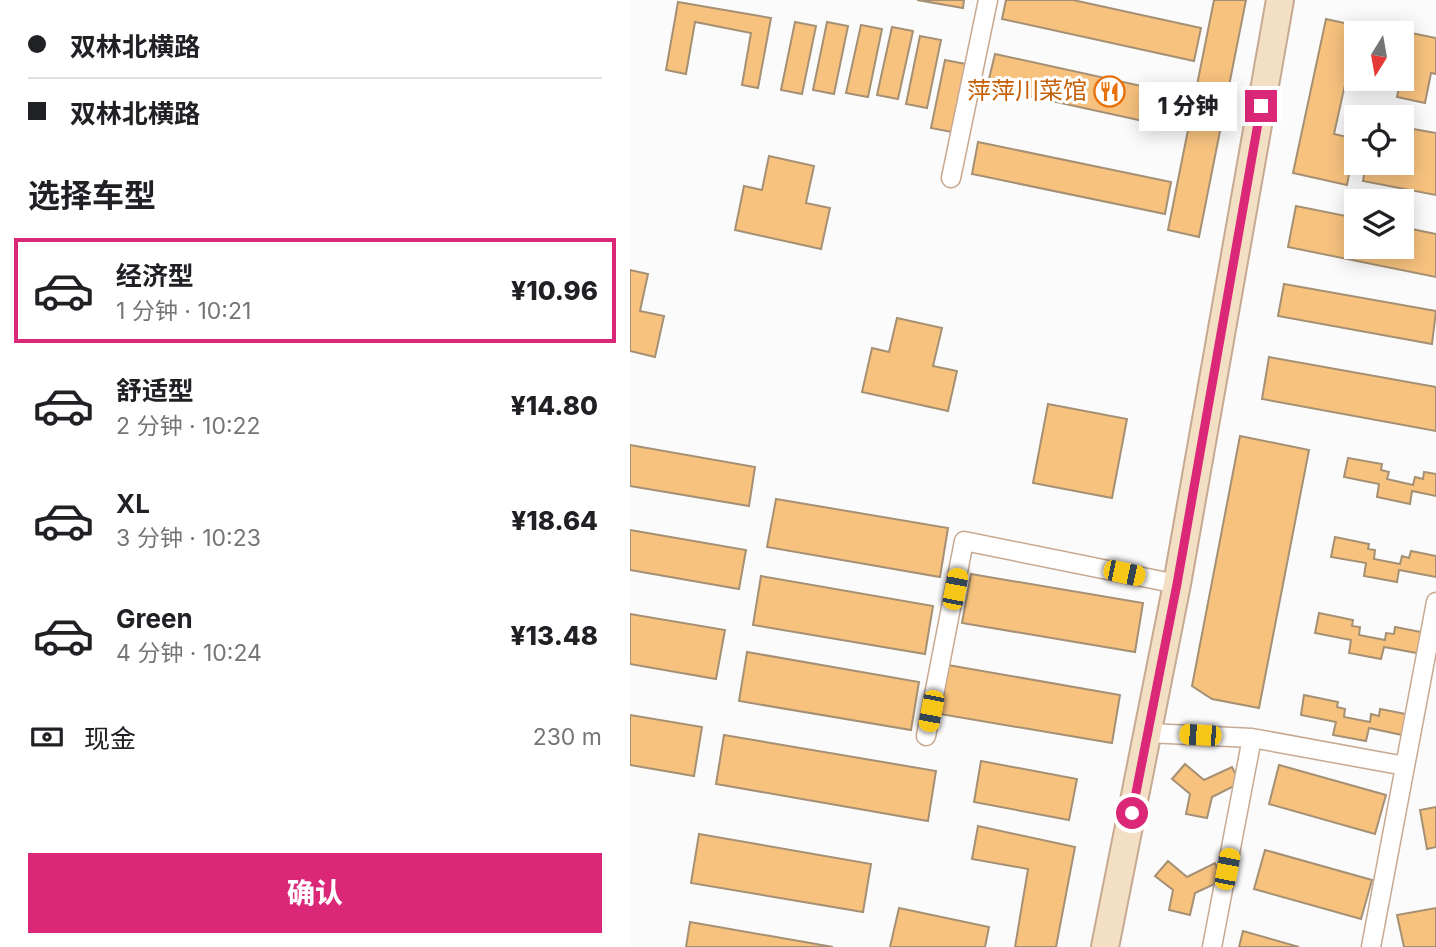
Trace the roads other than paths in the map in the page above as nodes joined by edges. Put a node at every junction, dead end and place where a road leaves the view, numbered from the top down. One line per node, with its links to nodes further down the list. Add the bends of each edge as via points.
1 (988, 0): 3 (street)
2 (1280, 0): 4 (street)
3 (951, 178)
4 (1177, 584): 6 (street); 7 (street, via 964,541)
5 (1436, 602): 9 (street)
6 (1148, 733): 8 (street); 10 (street)
7 (926, 736)
8 (1252, 738): 9 (street); 11 (street)
9 (1405, 766): 12 (street)
10 (1105, 947)
11 (1212, 947)
12 (1371, 947)

